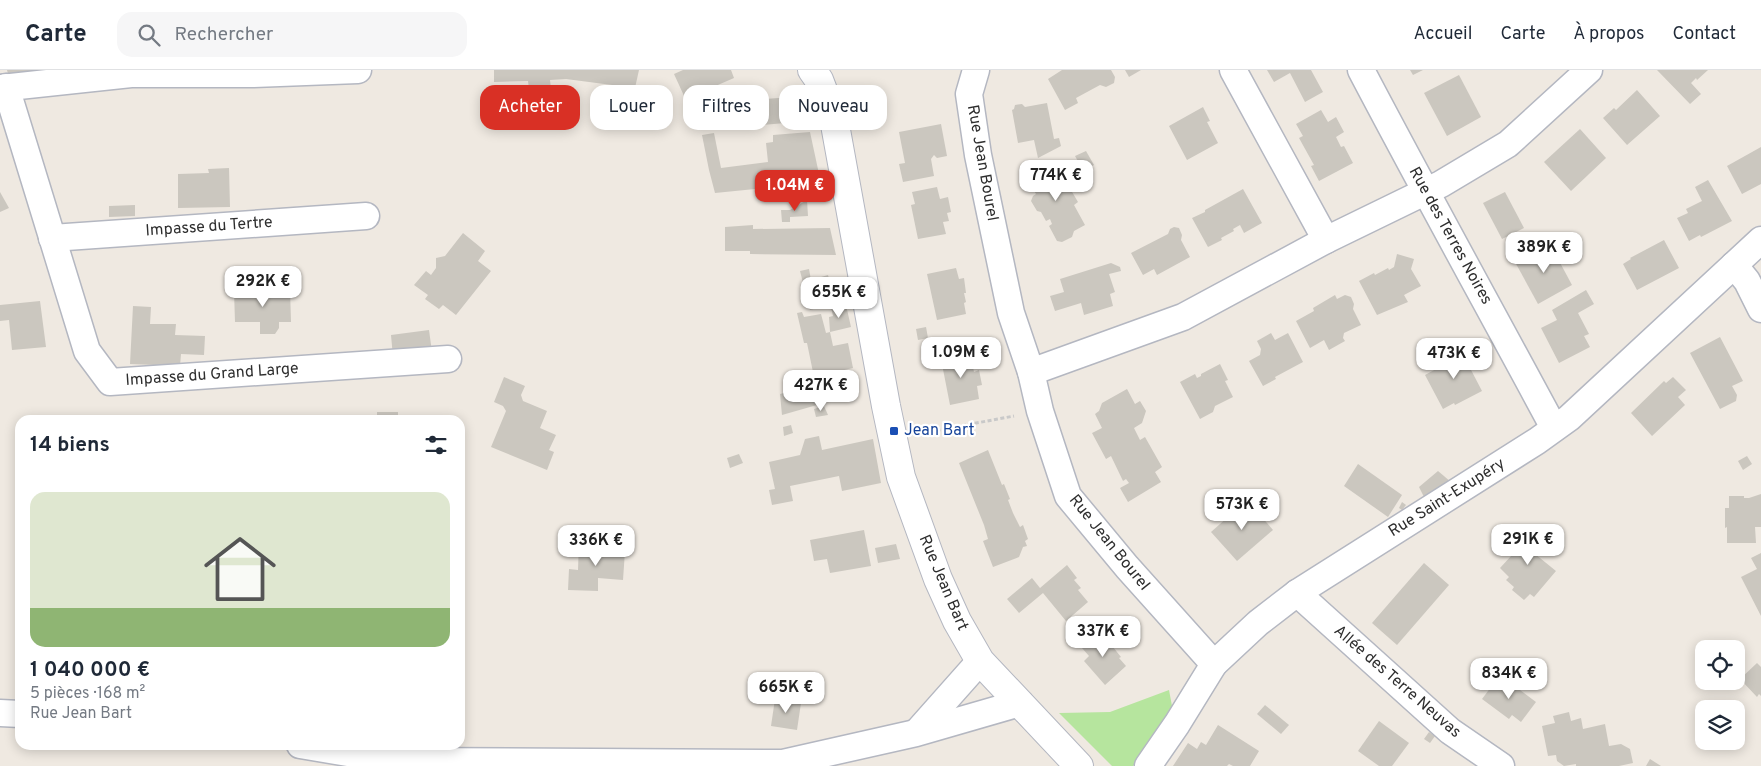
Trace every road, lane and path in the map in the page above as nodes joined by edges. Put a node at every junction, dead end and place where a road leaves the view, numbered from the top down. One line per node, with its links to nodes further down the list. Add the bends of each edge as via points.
1 (358, 70): 7 (street, via 131,74)
2 (812, 70): 21 (street, Rue Jean Bart, via 834,119 901,478 938,579)
3 (976, 70): 16 (street, Rue Jean Bourel, via 969,94 978,154 1011,314)
4 (1233, 70): 11 (street)
5 (1361, 70): 8 (street, Rue des Terres Noires)
6 (1589, 70): 8 (street, via 1508,144)
7 (3, 88): 10 (street, Impasse du Grand Large)
8 (1425, 192): 11 (street); 18 (street, Rue des Terres Noires, via 1452,236)
9 (366, 216): 10 (street, Impasse du Tertre)
10 (52, 238): 15 (street, Impasse du Grand Large, via 86,351 110,382)
11 (1326, 240): 16 (street, via 1183,317)
12 (1761, 240): 13 (street, Rue Saint-Exupéry)
13 (1734, 265): 14 (street, via 1747,280); 18 (street, Rue Saint-Exupéry, via 1569,418)
14 (1761, 309)
15 (448, 359)
16 (1030, 372): 17 (street, Rue Jean Bourel)
17 (1040, 411): 19 (path); 22 (street, Rue Jean Bourel, via 1068,496)
18 (1554, 428): 20 (street, Rue Saint-Exupéry)
19 (923, 433)
20 (1297, 593): 22 (street, Rue Saint-Exupéry, via 1258,623); 31 (street, Allée des Terre Neuvas, via 1450,732)
21 (980, 660): 23 (street, Rue Jean Bart); 26 (street)
22 (1214, 664): 30 (street, Rue Saint-Exupéry)
23 (1020, 703): 26 (street); 29 (street, Rue Jean Bart)
24 (0, 713): 25 (street)
25 (15, 714)
26 (916, 733): 28 (street, via 784,763)
27 (330, 750): 28 (street, via 396,761)
28 (754, 765)
29 (1080, 766)
30 (1148, 766)
31 (1501, 766)

